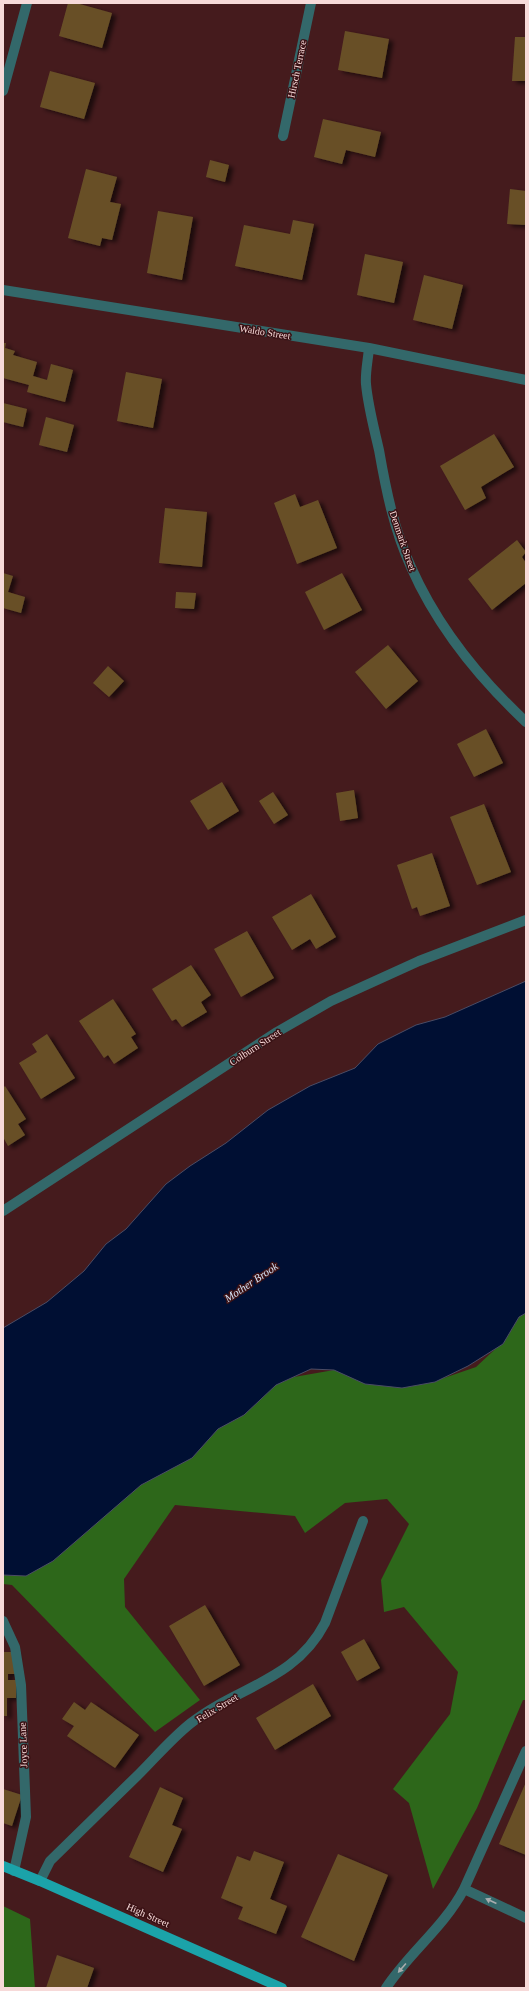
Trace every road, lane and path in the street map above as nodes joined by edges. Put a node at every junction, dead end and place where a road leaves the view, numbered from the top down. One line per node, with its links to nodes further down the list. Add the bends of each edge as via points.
1 (27, 3): 3 (street)
2 (311, 3): 4 (street, Hirsch Terrace)
3 (3, 91)
4 (283, 136)
5 (3, 290): 6 (street, Waldo Street)
6 (369, 348): 7 (street, Waldo Street); 8 (street, Denmark Street, via 366,383 386,490 410,567 454,641 482,677)
7 (526, 380)
8 (526, 722)
9 (526, 920): 10 (street, Colburn Street, via 419,960 324,1004)
10 (3, 1211)
11 (363, 1521): 16 (street, Felix Street, via 325,1623 317,1639 305,1653 292,1664 205,1714 183,1730 50,1861)
12 (3, 1621): 15 (street, Joyce Lane, via 15,1647 21,1685 26,1817)
13 (526, 1751): 17 (street)
14 (3, 1866): 15 (main road, High Street)
15 (14, 1871): 16 (main road, High Street)
16 (40, 1881): 19 (main road, High Street)
17 (464, 1889): 18 (street, one-way to 17); 20 (street, one-way to 20, via 445,1919)
18 (526, 1918)
19 (282, 1988)
20 (386, 1988)

